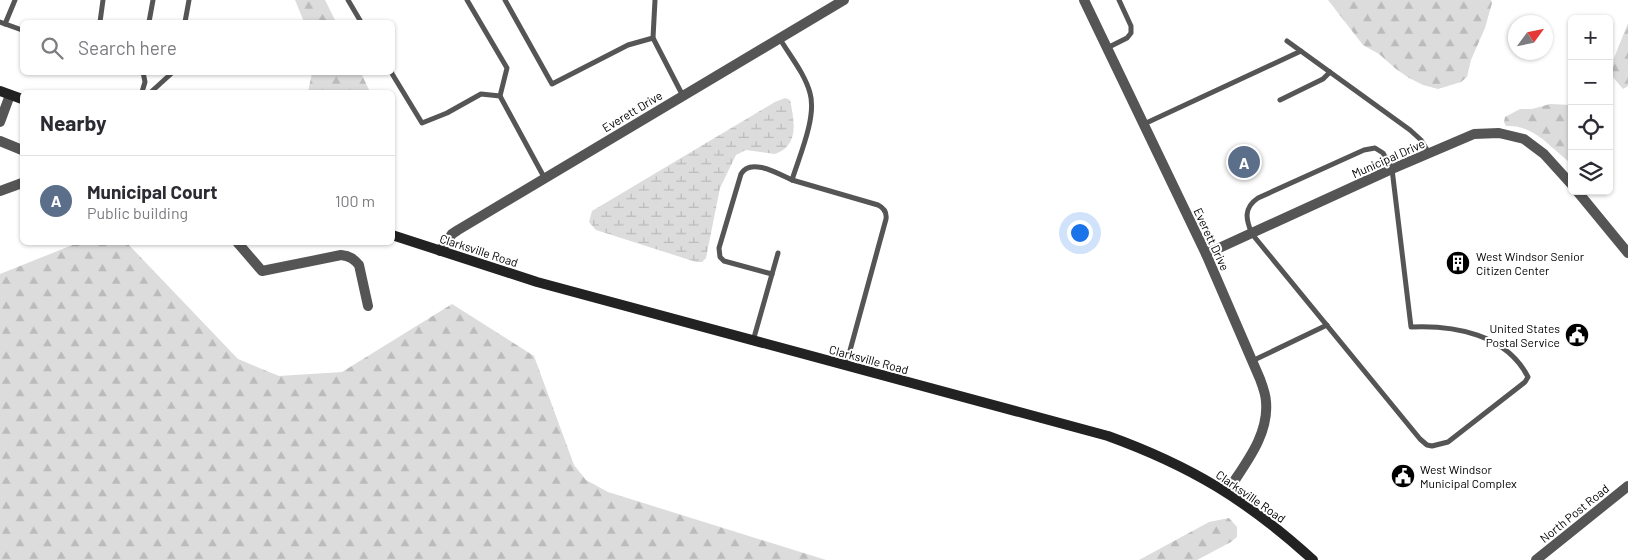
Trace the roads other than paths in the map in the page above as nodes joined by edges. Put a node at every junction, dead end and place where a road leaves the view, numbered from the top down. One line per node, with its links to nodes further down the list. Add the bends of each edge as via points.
1 (15, 0): 16 (lane)
2 (103, 0): 12 (lane)
3 (153, 0): 13 (lane)
4 (189, 0): 14 (lane)
5 (348, 0): 15 (lane)
6 (467, 0): 31 (lane, via 507,68)
7 (504, 0): 18 (lane, via 552,84 628,45)
8 (655, 0): 18 (lane)
9 (844, 0): 19 (street, Everett Drive)
10 (1084, 0): 21 (street, Everett Drive)
11 (1119, 0): 21 (lane, via 1131,33)
12 (100, 20)
13 (149, 20)
14 (185, 20)
15 (360, 20)
16 (3, 23): 17 (lane)
17 (20, 29)
18 (653, 38): 32 (lane)
19 (780, 38): 32 (street, Everett Drive); 42 (lane, via 811,97 811,115)
20 (1287, 41): 22 (lane)
21 (1107, 48): 36 (street, Everett Drive)
22 (1301, 51): 23 (lane); 36 (lane)
23 (1330, 72): 34 (lane, via 1323,79); 39 (lane, via 1410,130)
24 (144, 75): 27 (lane)
25 (170, 75): 28 (lane)
26 (393, 75): 31 (lane, via 422,123 481,94)
27 (143, 90)
28 (153, 90)
29 (0, 91): 30 (street)
30 (10, 95): 33 (street); 35 (street)
31 (500, 96): 41 (lane)
32 (683, 96): 41 (street, Everett Drive)
33 (20, 98)
34 (1280, 100)
35 (0, 122)
36 (1144, 124): 53 (street, Everett Drive)
37 (0, 141): 38 (street)
38 (20, 149)
39 (1429, 153): 40 (street, Municipal Drive); 43 (street, Municipal Drive, via 1474,134 1510,135 1535,146)
40 (1392, 169): 47 (street, Municipal Drive); 47 (lane, via 1383,153 1370,148 1266,194 1247,209); 56 (lane, via 1411,327 1447,327 1497,343 1511,354 1528,380 1452,438 1427,446)
41 (544, 177): 50 (street, Everett Drive, via 452,234)
42 (792, 180): 54 (lane, via 754,167 744,170 719,248 724,261); 59 (lane, via 878,205 886,213)
43 (1568, 180)
44 (20, 184): 45 (street)
45 (0, 191)
46 (1580, 195): 52 (street)
47 (1252, 234): 53 (street, Municipal Drive); 56 (lane)
48 (395, 236): 50 (street, Clarksville Road)
49 (240, 245): 55 (street, via 262,271 348,256 359,266)
50 (440, 251): 57 (street, Clarksville Road, via 537,282)
51 (778, 253): 54 (lane)
52 (1628, 253)
53 (1206, 254): 58 (street, Everett Drive)
54 (772, 274): 57 (lane)
55 (368, 306)
56 (1327, 325): 58 (lane)
57 (753, 341): 59 (street, Clarksville Road)
58 (1252, 361): 61 (street, Everett Drive, via 1266,397 1266,420 1260,438)
59 (845, 366): 61 (street, Clarksville Road, via 1108,436 1172,462)
60 (1628, 486): 63 (street, North Post Road)
61 (1227, 492): 62 (street, Clarksville Road, via 1278,529)
62 (1313, 560)
63 (1536, 560)

